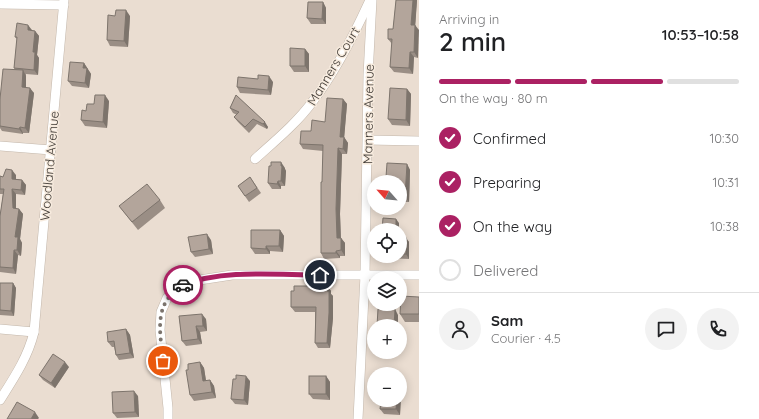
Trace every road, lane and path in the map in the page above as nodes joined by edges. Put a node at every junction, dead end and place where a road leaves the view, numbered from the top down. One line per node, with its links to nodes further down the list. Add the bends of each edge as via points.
1 (371, 0): 4 (street, Manners Avenue); 8 (street, Manners Court, via 357,29 313,102)
2 (64, 2): 3 (street); 7 (street, Woodland Avenue)
3 (0, 4)
4 (368, 140): 5 (street); 9 (street, Manners Avenue)
5 (419, 141)
6 (0, 146): 7 (street)
7 (51, 150): 12 (street, Woodland Avenue)
8 (255, 159)
9 (365, 275): 10 (street); 14 (street, via 232,275 193,281 180,286 168,298 161,312 160,330); 15 (street, Manners Avenue)
10 (419, 275)
11 (0, 329): 12 (street)
12 (34, 332): 13 (street, Woodland Avenue, via 26,356)
13 (0, 400)
14 (168, 419)
15 (358, 419)

